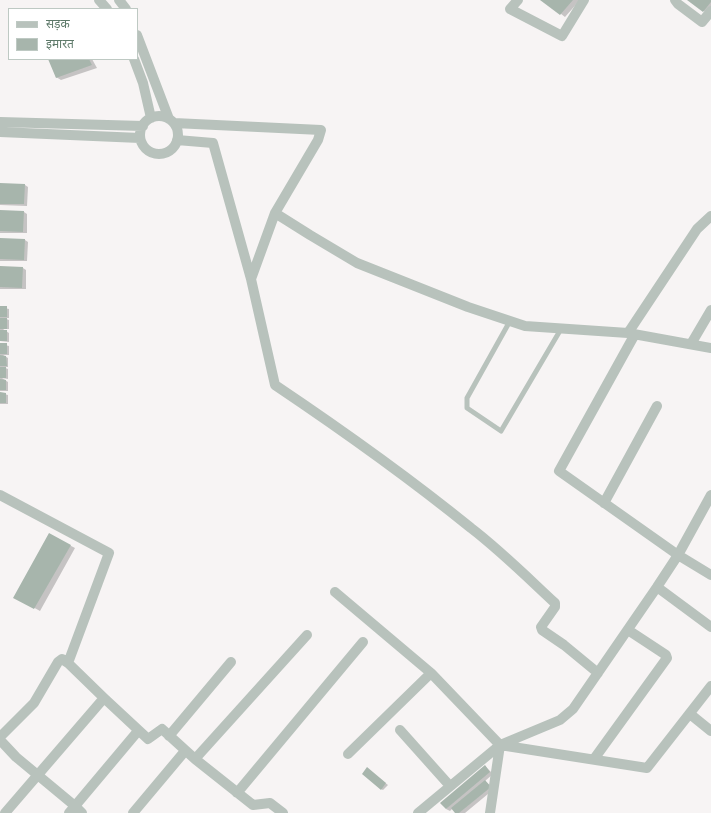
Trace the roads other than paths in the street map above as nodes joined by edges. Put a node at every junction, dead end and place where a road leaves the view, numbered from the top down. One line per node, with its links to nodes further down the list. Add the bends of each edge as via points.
1 (99, 0): 6 (street)
2 (119, 0): 7 (street)
3 (518, 0): 4 (street, via 510,8 562,36)
4 (584, 0)
5 (676, 0): 8 (street, via 702,22)
6 (106, 8)
7 (125, 8)
8 (711, 11)
9 (138, 38): 12 (street)
10 (134, 60): 11 (street)
11 (151, 118): 12 (street, via 163,116); 14 (street)
12 (171, 120): 17 (street, via 177,128); 18 (street, via 321,130 318,140)
13 (0, 122): 14 (street)
14 (142, 126): 16 (street)
15 (0, 132): 16 (street)
16 (140, 138): 17 (street, via 147,149 159,153 170,150)
17 (177, 140): 20 (street, via 213,143)
18 (275, 212): 20 (street); 22 (street, via 357,263)
19 (711, 216): 24 (street, via 697,229)
20 (251, 279): 42 (street, via 275,385 339,428 466,524 522,573 555,603 555,607 541,627 542,630)
21 (711, 310): 25 (street)
22 (510, 321): 23 (street, via 525,326); 23 (lane, via 467,398 466,408 502,431)
23 (561, 329): 24 (street)
24 (632, 333): 25 (street); 30 (street, via 559,471)
25 (691, 344): 26 (street)
26 (711, 348)
27 (657, 406): 30 (street)
28 (0, 495): 40 (street, via 109,552)
29 (711, 495): 31 (street)
30 (604, 503): 31 (street)
31 (678, 555): 32 (street); 33 (street)
32 (711, 575)
33 (657, 587): 35 (street); 36 (street)
34 (335, 592): 41 (street)
35 (711, 627)
36 (628, 630): 42 (street); 55 (street, via 667,658)
37 (307, 635): 54 (street)
38 (363, 642): 58 (street)
39 (231, 662): 49 (street)
40 (68, 663): 44 (street); 50 (street, via 62,659 58,662 34,703)
41 (431, 673): 51 (street); 53 (street)
42 (598, 673): 51 (street, via 573,709 560,720)
43 (711, 686): 45 (street)
44 (104, 698): 48 (street); 56 (street)
45 (690, 714): 47 (street); 55 (street, via 647,768)
46 (400, 730): 57 (street)
47 (711, 730)
48 (138, 731): 49 (street, via 148,739 162,729); 59 (street)
49 (169, 736): 52 (street)
50 (0, 738): 56 (street, via 16,757)
51 (500, 745): 55 (street); 57 (street); 64 (street)
52 (185, 751): 54 (street); 61 (street)
53 (348, 754)
54 (195, 759): 58 (street)
55 (594, 760)
56 (38, 775): 59 (street); 60 (street)
57 (450, 786): 63 (street)
58 (237, 793): 62 (street, via 253,805 270,803)
59 (76, 811)
60 (5, 813)
61 (133, 813)
62 (283, 813)
63 (418, 813)
64 (490, 813)

